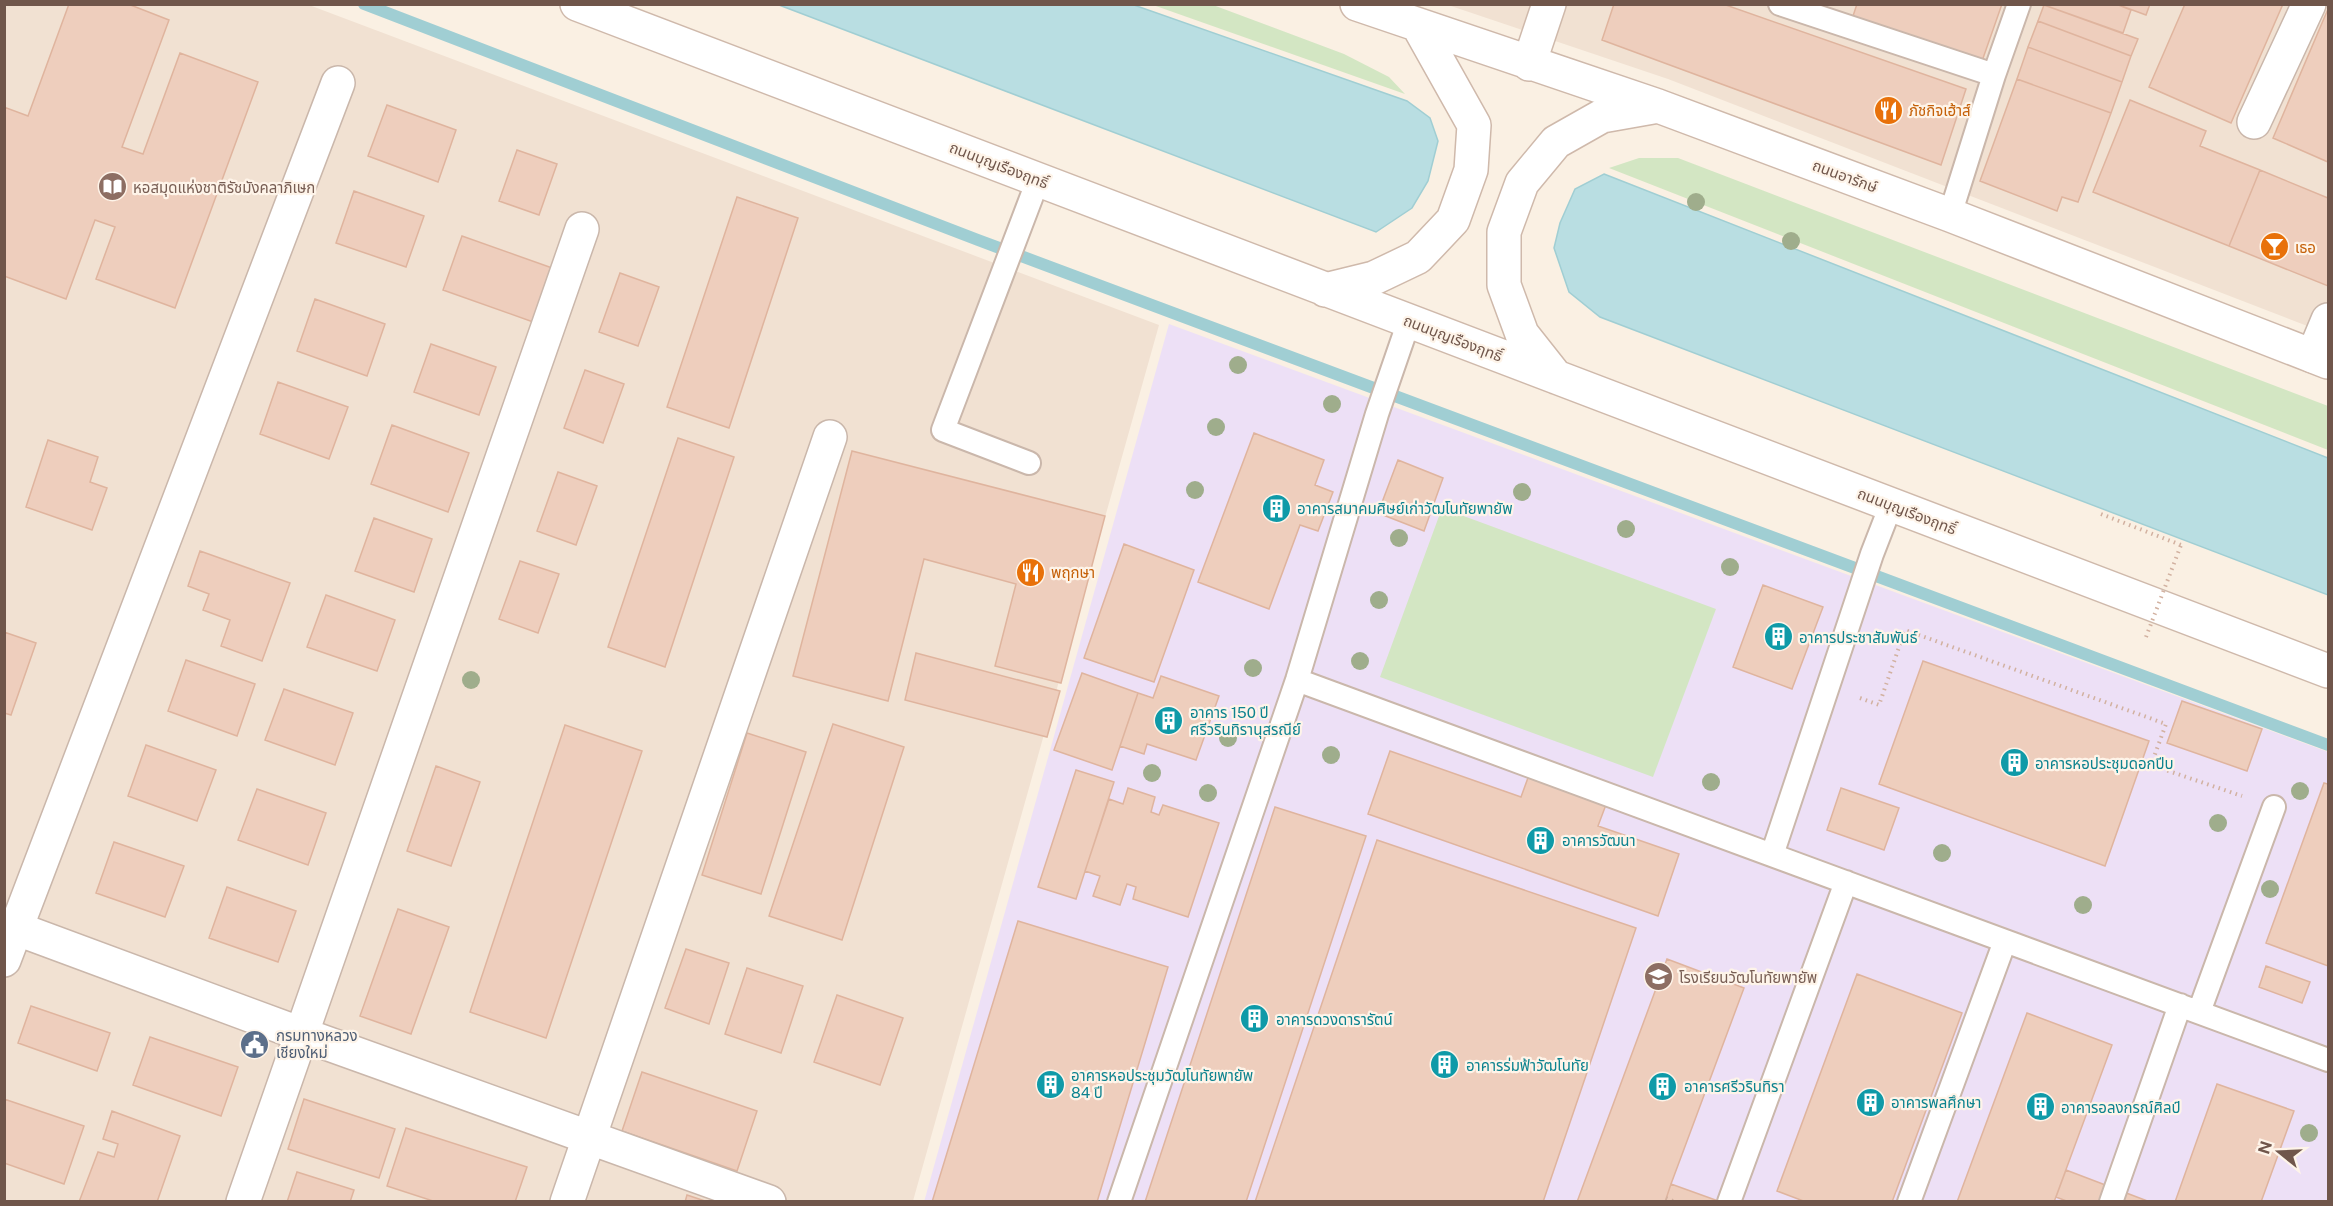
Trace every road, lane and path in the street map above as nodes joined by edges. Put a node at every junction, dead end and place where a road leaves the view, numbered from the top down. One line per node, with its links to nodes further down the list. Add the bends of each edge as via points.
1 (577, 4): 13 (street, ถนนบุญเรืองฤทธิ์)
2 (1357, 4): 7 (street, ถนนอารักษ์)
3 (1549, 4): 8 (street)
4 (1780, 4): 9 (lane)
5 (2019, 4): 9 (lane)
6 (2309, 4): 12 (street)
7 (1419, 27): 8 (street, ถนนอารักษ์); 16 (street, via 1474,125 1471,170 1453,220 1418,257 1374,278)
8 (1529, 64): 11 (street, ถนนอารักษ์)
9 (1994, 75): 14 (lane)
10 (338, 83): 32 (street)
11 (1658, 106): 14 (street, ถนนอารักษ์); 20 (street, via 1602,116 1556,142 1522,183 1504,232 1504,285 1522,334)
12 (2254, 123)
13 (1038, 180): 16 (street, ถนนบุญเรืองฤทธิ์); 22 (lane, via 943,430)
14 (1950, 215): 19 (street, ถนนอารักษ์)
15 (582, 228): 36 (street)
16 (1325, 290): 18 (street, ถนนบุญเรืองฤทธิ์)
17 (2328, 320): 19 (street)
18 (1409, 321): 20 (street, ถนนบุญเรืองฤทธิ์); 27 (lane)
19 (2321, 359)
20 (1556, 377): 23 (street, ถนนบุญเรืองฤทธิ์)
21 (830, 437): 38 (street)
22 (1029, 463)
23 (1891, 505): 26 (street, ถนนบุญเรืองฤทธิ์); 28 (lane)
24 (2101, 514): 25 (path, bridge, via 2181,545)
25 (2146, 637)
26 (2328, 671)
27 (1297, 680): 30 (lane); 43 (lane)
28 (1828, 686): 29 (path, via 1879,705 1905,630 2166,724 2151,765); 30 (lane)
29 (2274, 807): 35 (lane)
30 (1772, 855): 31 (lane)
31 (1846, 882): 33 (lane); 45 (lane)
32 (10, 926): 34 (street); 36 (street)
33 (2005, 941): 35 (lane); 46 (lane)
34 (4, 960)
35 (2189, 1009): 37 (lane); 47 (lane)
36 (301, 1034): 38 (street); 40 (street)
37 (2328, 1060)
38 (590, 1136): 41 (street); 42 (street)
39 (1666, 1198): 44 (path)
40 (243, 1202)
41 (567, 1202)
42 (769, 1202)
43 (1119, 1202)
44 (1675, 1202)
45 (1729, 1202)
46 (1909, 1202)
47 (2111, 1202)

